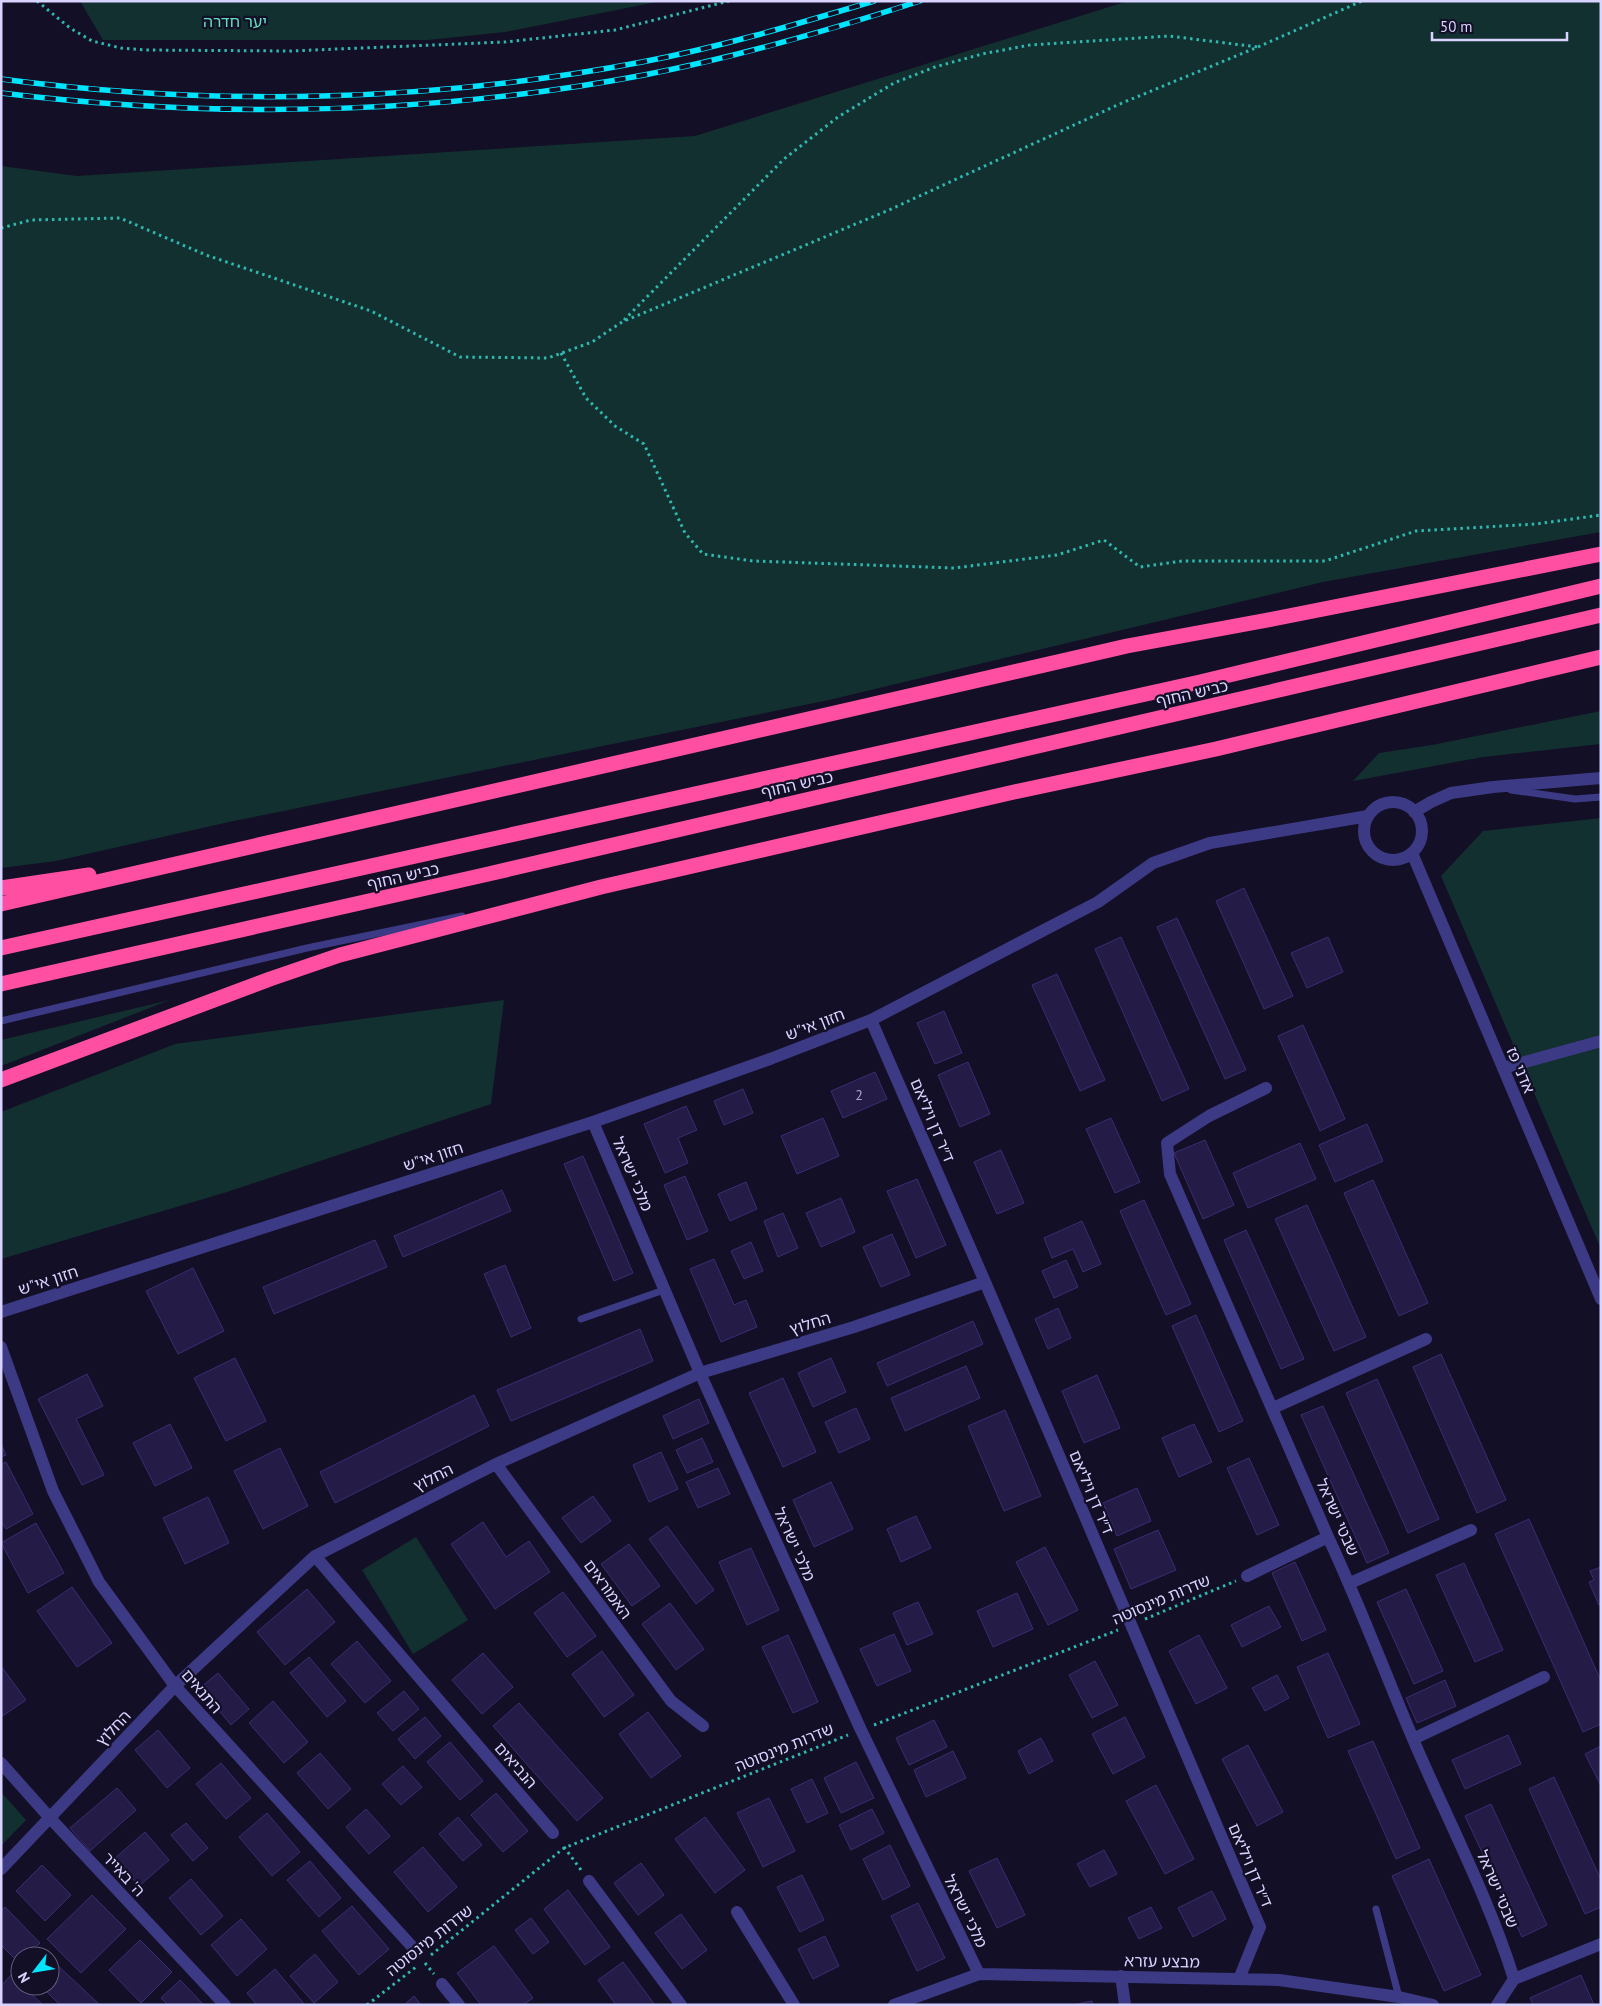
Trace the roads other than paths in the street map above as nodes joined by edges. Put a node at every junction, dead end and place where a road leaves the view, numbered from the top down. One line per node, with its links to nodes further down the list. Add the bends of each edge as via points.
1 (1601, 554): 13 (highway, via 1127,646)
2 (1601, 586): 17 (highway, כביש החוף, via 1190,684)
3 (1601, 615): 18 (highway, כביש החוף)
4 (1601, 657): 6 (highway)
5 (1601, 668): 6 (highway)
6 (1414, 701): 14 (highway, via 1216,749)
7 (1601, 778): 8 (street)
8 (1493, 787): 9 (lane, via 1575,800); 10 (street, via 1451,793)
9 (1601, 797)
10 (1414, 812): 11 (street, via 1397,803 1384,804); 12 (street, via 1420,821 1421,835)
11 (1368, 816): 12 (street, via 1364,836 1374,854 1393,860); 19 (street, חזון אי"ש, via 1210,843 1153,863 1098,902)
12 (1412, 853): 22 (street, אדני פז)
13 (202, 858): 15 (highway); 16 (highway)
14 (601, 887): 20 (lane, via 307,948); 23 (highway, via 340,954)
15 (1, 888)
16 (1, 904)
17 (1, 948)
18 (1, 984)
19 (871, 1020): 25 (street, חזון אי"ש); 26 (street, ד״ר דן ויליאם)
20 (1, 1021)
21 (1601, 1041): 22 (street)
22 (1503, 1068): 28 (street, אדני פז)
23 (1, 1080)
24 (1266, 1088): 34 (street, שבטי ישראל, via 1209,1116 1167,1143 1170,1174)
25 (593, 1122): 27 (street, מלכי ישראל); 29 (street, חזון אי"ש)
26 (985, 1282): 33 (street, החלוץ, via 854,1327); 56 (street, ד״ר דן ויליאם, via 1260,1927)
27 (664, 1290): 30 (lane); 33 (street, מלכי ישראל)
28 (1601, 1299)
29 (1, 1312)
30 (581, 1319)
31 (1426, 1339): 34 (street)
32 (1, 1347): 42 (street, התנאים, via 53,1491 99,1582)
33 (700, 1373): 35 (street, החלוץ); 54 (street, מלכי ישראל, via 861,1730)
34 (1273, 1408): 37 (street, שבטי ישראל)
35 (496, 1464): 38 (street, החלוץ); 43 (street, האמוראים, via 671,1701)
36 (1471, 1530): 40 (street)
37 (1328, 1536): 39 (street); 40 (street, שבטי ישראל)
38 (315, 1556): 42 (street, החלוץ); 47 (street, הנביאים)
39 (1247, 1576)
40 (1350, 1583): 44 (street, שבטי ישראל)
41 (1544, 1677): 44 (street)
42 (175, 1686): 46 (street, החלוץ); 53 (street, התנאים)
43 (703, 1726)
44 (1413, 1739): 57 (street, שבטי ישראל, via 1500,1934)
45 (1, 1763): 46 (street, ה' באייר)
46 (50, 1818): 48 (street, החלוץ); 60 (street, ה' באייר)
47 (553, 1833)
48 (1, 1869)
49 (589, 1880): 62 (street)
50 (1376, 1909): 59 (lane)
51 (737, 1912): 63 (street)
52 (1601, 1944): 57 (street)
53 (420, 1957)
54 (979, 1974): 55 (street, מבצע עזרא); 64 (street, מבצע עזרא)
55 (1121, 1976): 56 (street, מבצע עזרא); 65 (street)
56 (1239, 1979): 59 (street, מבצע עזרא, via 1279,1980)
57 (1514, 1979): 67 (street)
58 (442, 1984): 61 (street)
59 (1399, 1997): 66 (street, מבצע עזרא)
60 (225, 2005)
61 (459, 2005)
62 (681, 2005)
63 (794, 2005)
64 (894, 2005)
65 (1125, 2005)
66 (1433, 2005)
67 (1497, 2005)

